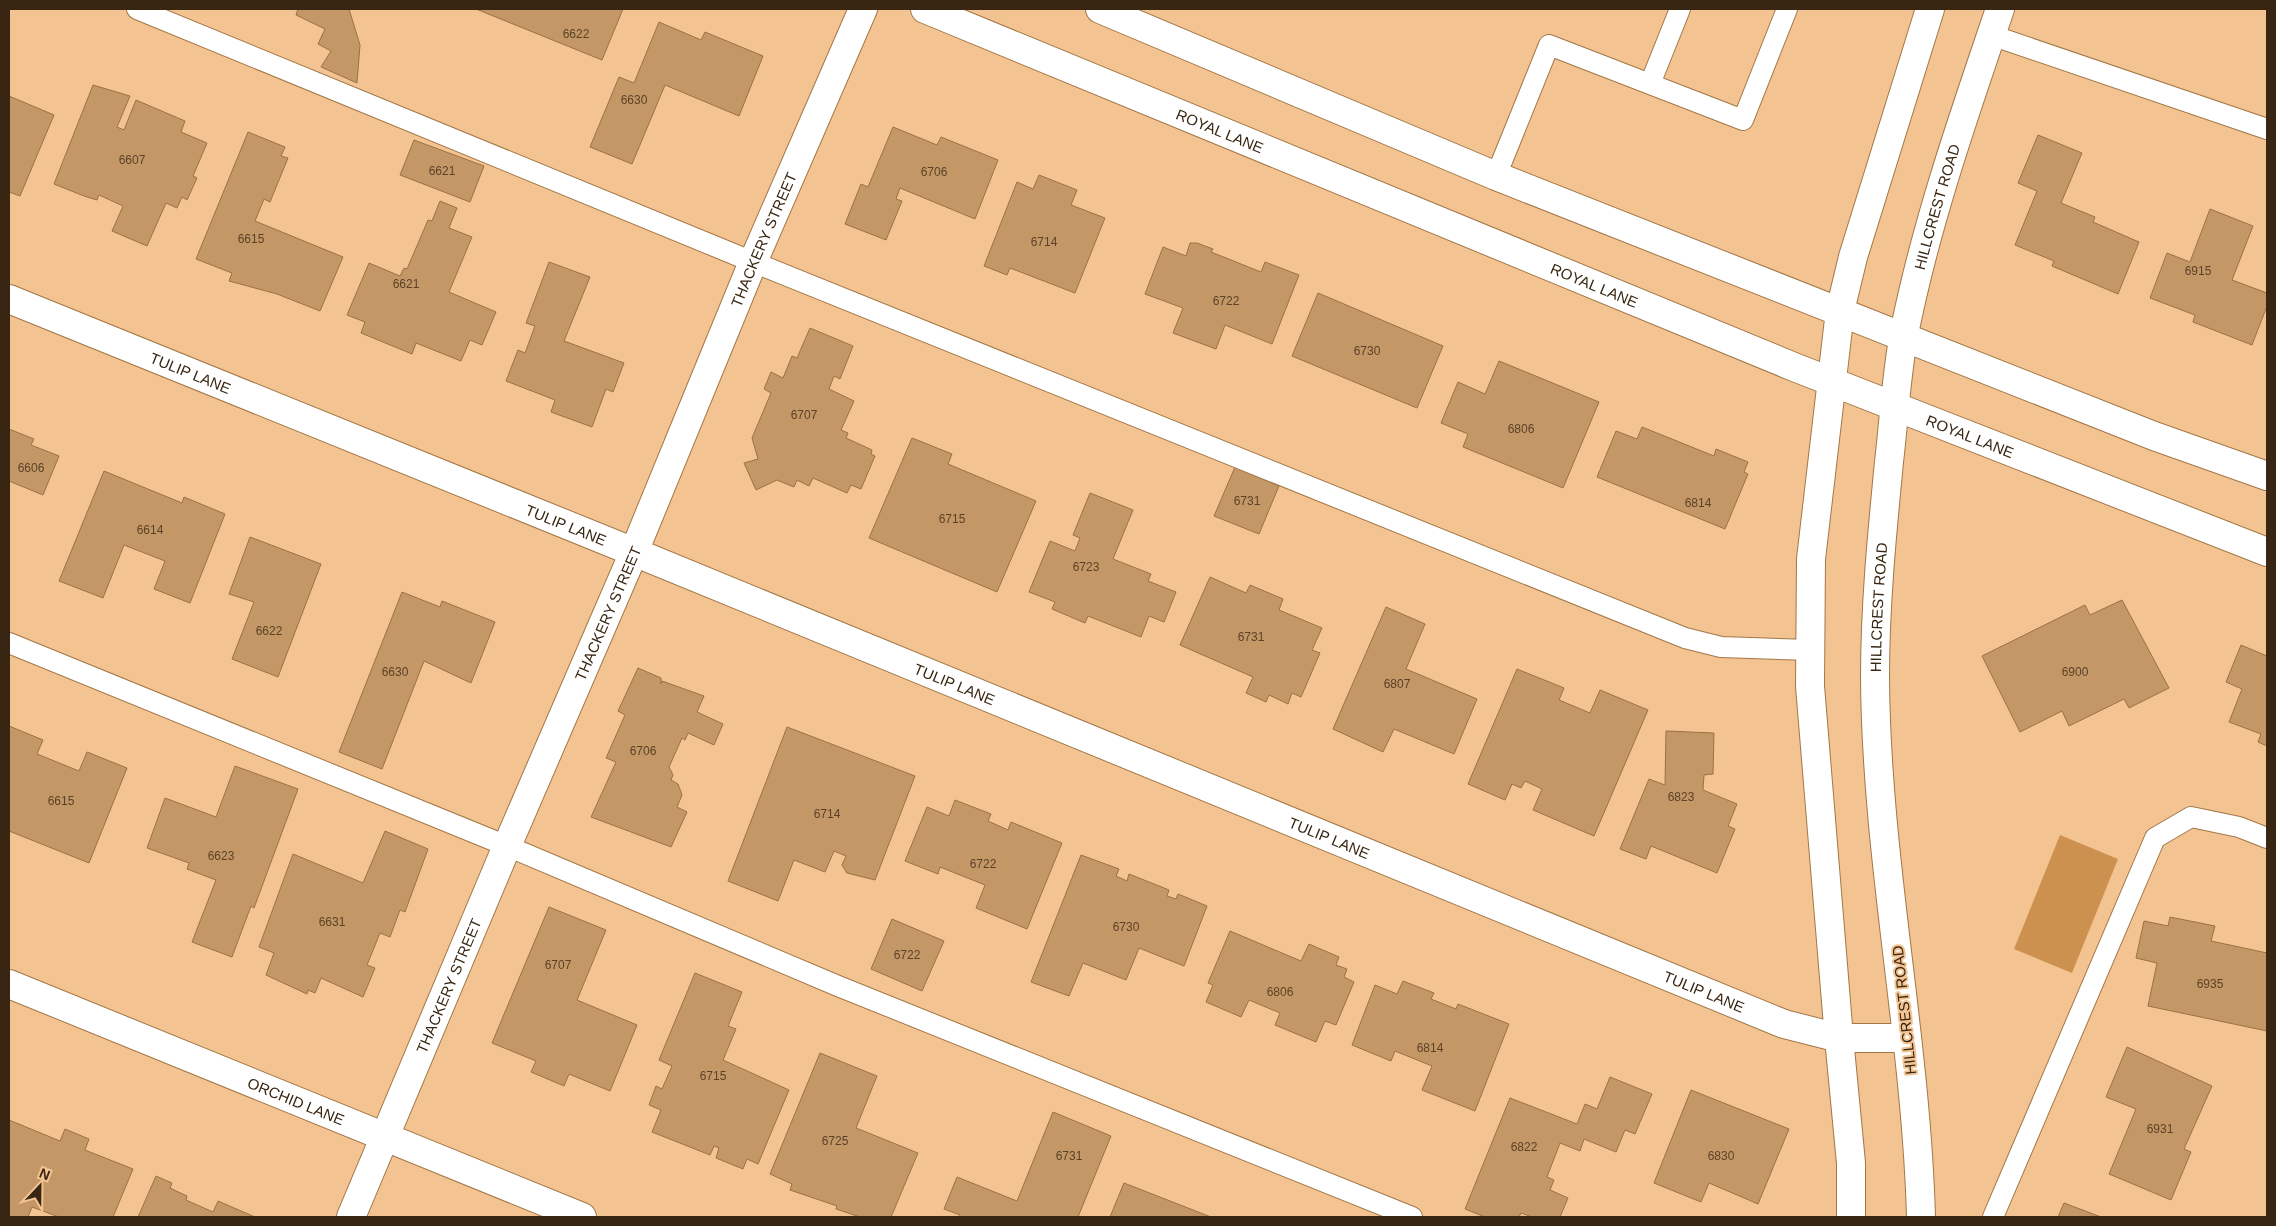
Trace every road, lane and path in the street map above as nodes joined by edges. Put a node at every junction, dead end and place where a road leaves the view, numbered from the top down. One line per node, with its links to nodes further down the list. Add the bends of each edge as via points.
1 (137, 9): 13 (lane)
2 (863, 9): 13 (main road, THACKERY STREET)
3 (925, 9): 17 (main road, ROYAL LANE)
4 (1100, 9): 12 (main road)
5 (1680, 9): 10 (lane)
6 (1787, 9): 10 (lane, via 1743,120)
7 (1930, 9): 15 (main road, via 1852,257)
8 (2000, 9): 9 (main road, HILLCREST ROAD)
9 (1991, 35): 11 (lane); 16 (main road, HILLCREST ROAD, via 1919,268)
10 (1650, 84): 12 (lane, via 1549,45)
11 (2267, 129)
12 (1496, 176): 15 (main road)
13 (753, 262): 20 (main road, THACKERY STREET); 23 (lane, via 1685,638 1721,648)
14 (9, 299): 20 (main road, TULIP LANE)
15 (1840, 311): 16 (main road); 17 (main road)
16 (1904, 336): 18 (main road, HILLCREST ROAD); 19 (main road, via 2154,436)
17 (1832, 382): 18 (main road, ROYAL LANE); 23 (main road, via 1811,559)
18 (1895, 407): 21 (main road, ROYAL LANE); 28 (main road, HILLCREST ROAD, via 1880,549 1875,677 1881,808)
19 (2267, 476)
20 (634, 552): 25 (main road, THACKERY STREET); 27 (main road, TULIP LANE, via 1784,1024)
21 (2267, 552)
22 (9, 643): 25 (lane)
23 (1810, 650): 27 (main road, via 1810,686)
24 (2267, 838): 35 (lane, via 2239,827 2191,817 2156,838)
25 (507, 846): 29 (main road, THACKERY STREET); 32 (lane, via 838,986)
26 (9, 984): 29 (main road, ORCHID LANE)
27 (1839, 1038): 28 (main road, TULIP LANE); 33 (main road, via 1851,1163)
28 (1907, 1038): 34 (main road, HILLCREST ROAD, via 1919,1156)
29 (385, 1137): 30 (main road, THACKERY STREET); 31 (main road, ORCHID LANE)
30 (352, 1217)
31 (582, 1217)
32 (1412, 1217)
33 (1851, 1217)
34 (1921, 1217)
35 (1993, 1217)

